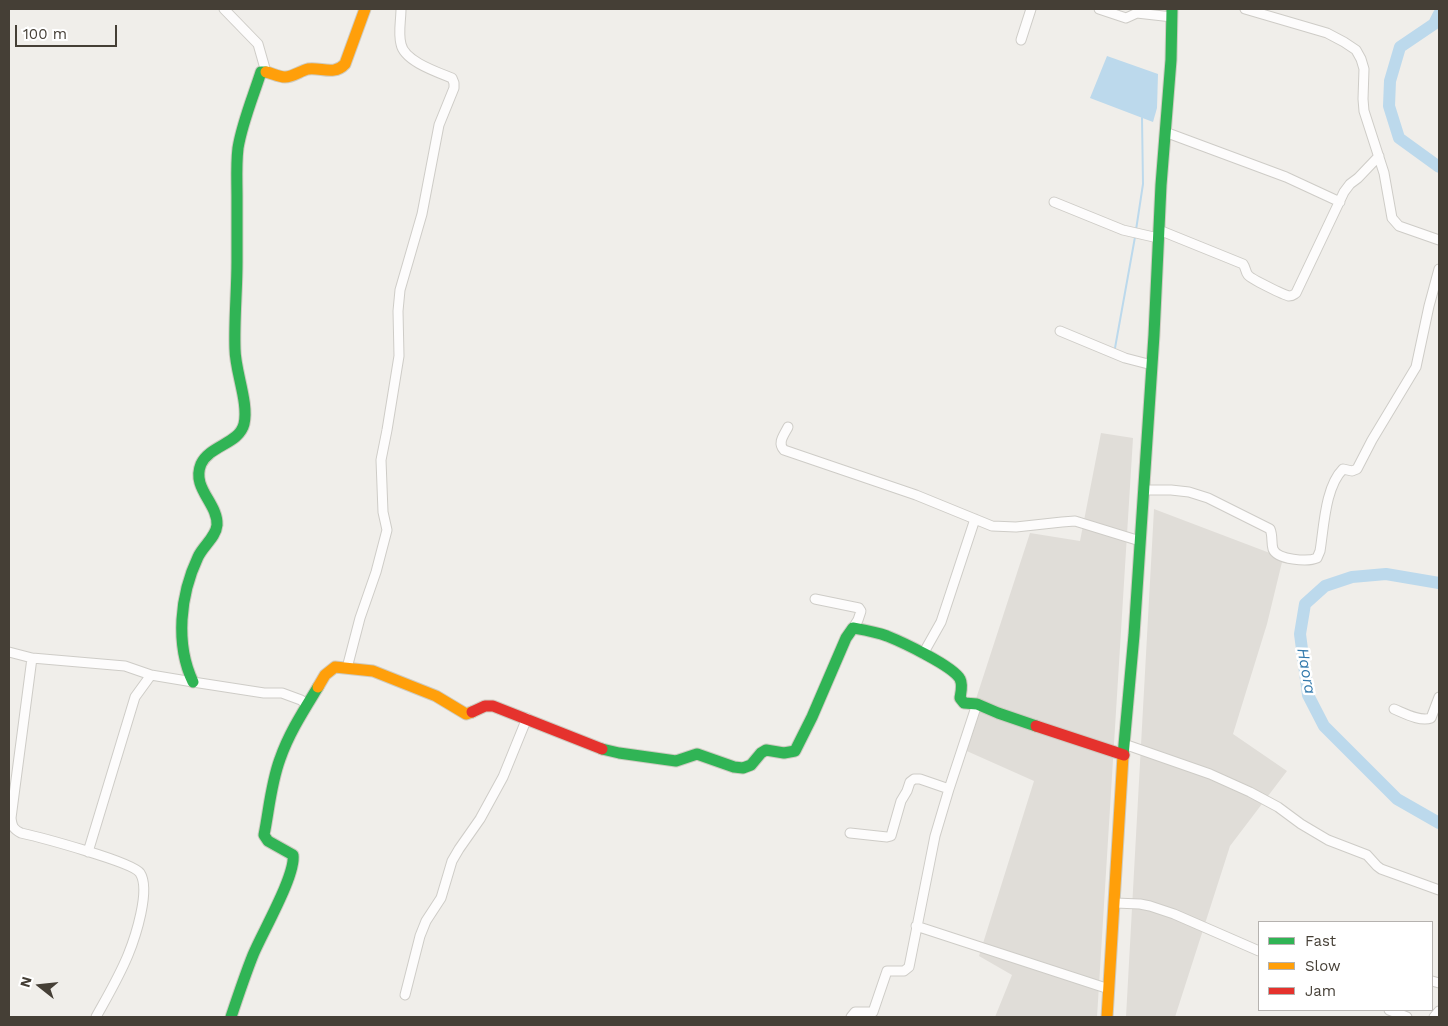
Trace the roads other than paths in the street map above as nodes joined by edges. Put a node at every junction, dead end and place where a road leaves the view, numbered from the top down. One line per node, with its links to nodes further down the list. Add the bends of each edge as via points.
1 (224, 9): 9 (street, via 258,44)
2 (365, 9): 9 (street, via 342,69 309,69 290,77)
3 (401, 9): 28 (street, via 401,45 404,51 413,60 452,78 454,83 439,125 422,214 400,290 399,356 380,460 387,530)
4 (1031, 9): 8 (street)
5 (1099, 9): 7 (street, via 1126,18 1137,13)
6 (1245, 9): 11 (street, via 1327,33 1356,50 1364,69 1364,111)
7 (1172, 13): 10 (street)
8 (1021, 40)
9 (266, 72): 30 (street, via 261,72 259,78 240,142 237,164 235,357 244,424 240,432 206,455 200,466 201,487 217,525 192,572 183,613 184,656 187,674)
10 (1165, 132): 13 (street, via 1286,177); 14 (street)
11 (1379, 156): 13 (street, via 1350,184); 15 (street, via 1392,218 1400,226)
12 (1054, 202): 14 (street, via 1123,230)
13 (1340, 202): 14 (street, via 1296,293 1289,296 1252,278 1243,264)
14 (1158, 234): 18 (street)
15 (1439, 240)
16 (1439, 269): 20 (street, via 1416,366 1357,469 1343,469 1333,485 1317,558 1290,559 1275,552 1270,529 1208,498 1189,492)
17 (1060, 331): 18 (street, via 1125,358)
18 (1152, 365): 20 (street)
19 (788, 427): 21 (street, via 780,443 784,450 916,495)
20 (1144, 490): 22 (street)
21 (975, 519): 22 (street, via 992,526 1016,527 1075,522); 26 (street, via 940,622)
22 (1140, 541): 36 (street)
23 (815, 599): 24 (street, via 859,608 861,614)
24 (853, 628): 26 (street, via 875,632); 35 (street, via 795,751 766,750 747,767 734,767 697,754 676,761 620,753)
25 (9, 652): 27 (street)
26 (923, 654): 32 (street, via 960,678 960,698 968,704)
27 (32, 658): 29 (street, via 125,666); 39 (street, via 12,826 21,833)
28 (347, 668): 33 (street, via 335,667 325,675); 35 (street, via 373,672 401,682 436,696 466,714 493,706)
29 (150, 675): 30 (street); 39 (street, via 135,697)
30 (193, 682): 33 (street, via 282,693)
31 (1439, 696): 34 (street, via 1433,714 1427,720)
32 (977, 704): 36 (street); 37 (street)
33 (307, 705): 49 (street, via 280,758 264,832 268,842 293,855 294,861)
34 (1394, 709)
35 (527, 718): 45 (street, via 503,777 452,861 441,898 420,936)
36 (1124, 749): 40 (street, via 1210,774 1278,807 1328,840 1363,852 1381,869); 41 (street)
37 (948, 789): 38 (street, via 914,779 901,801 891,836); 42 (street)
38 (850, 833)
39 (88, 852): 48 (street, via 134,867 144,882 138,923 128,955)
40 (1439, 890)
41 (1115, 903): 43 (street, via 1150,906); 44 (street)
42 (916, 926): 44 (street); 50 (street, via 908,969 904,972 887,971 873,1012 855,1012)
43 (1258, 950)
44 (1109, 989): 51 (street)
45 (405, 996)
46 (1391, 1011): 52 (street)
47 (1439, 1011): 53 (street)
48 (96, 1017)
49 (231, 1017)
50 (852, 1017)
51 (1107, 1017)
52 (1406, 1017)
53 (1434, 1017)

